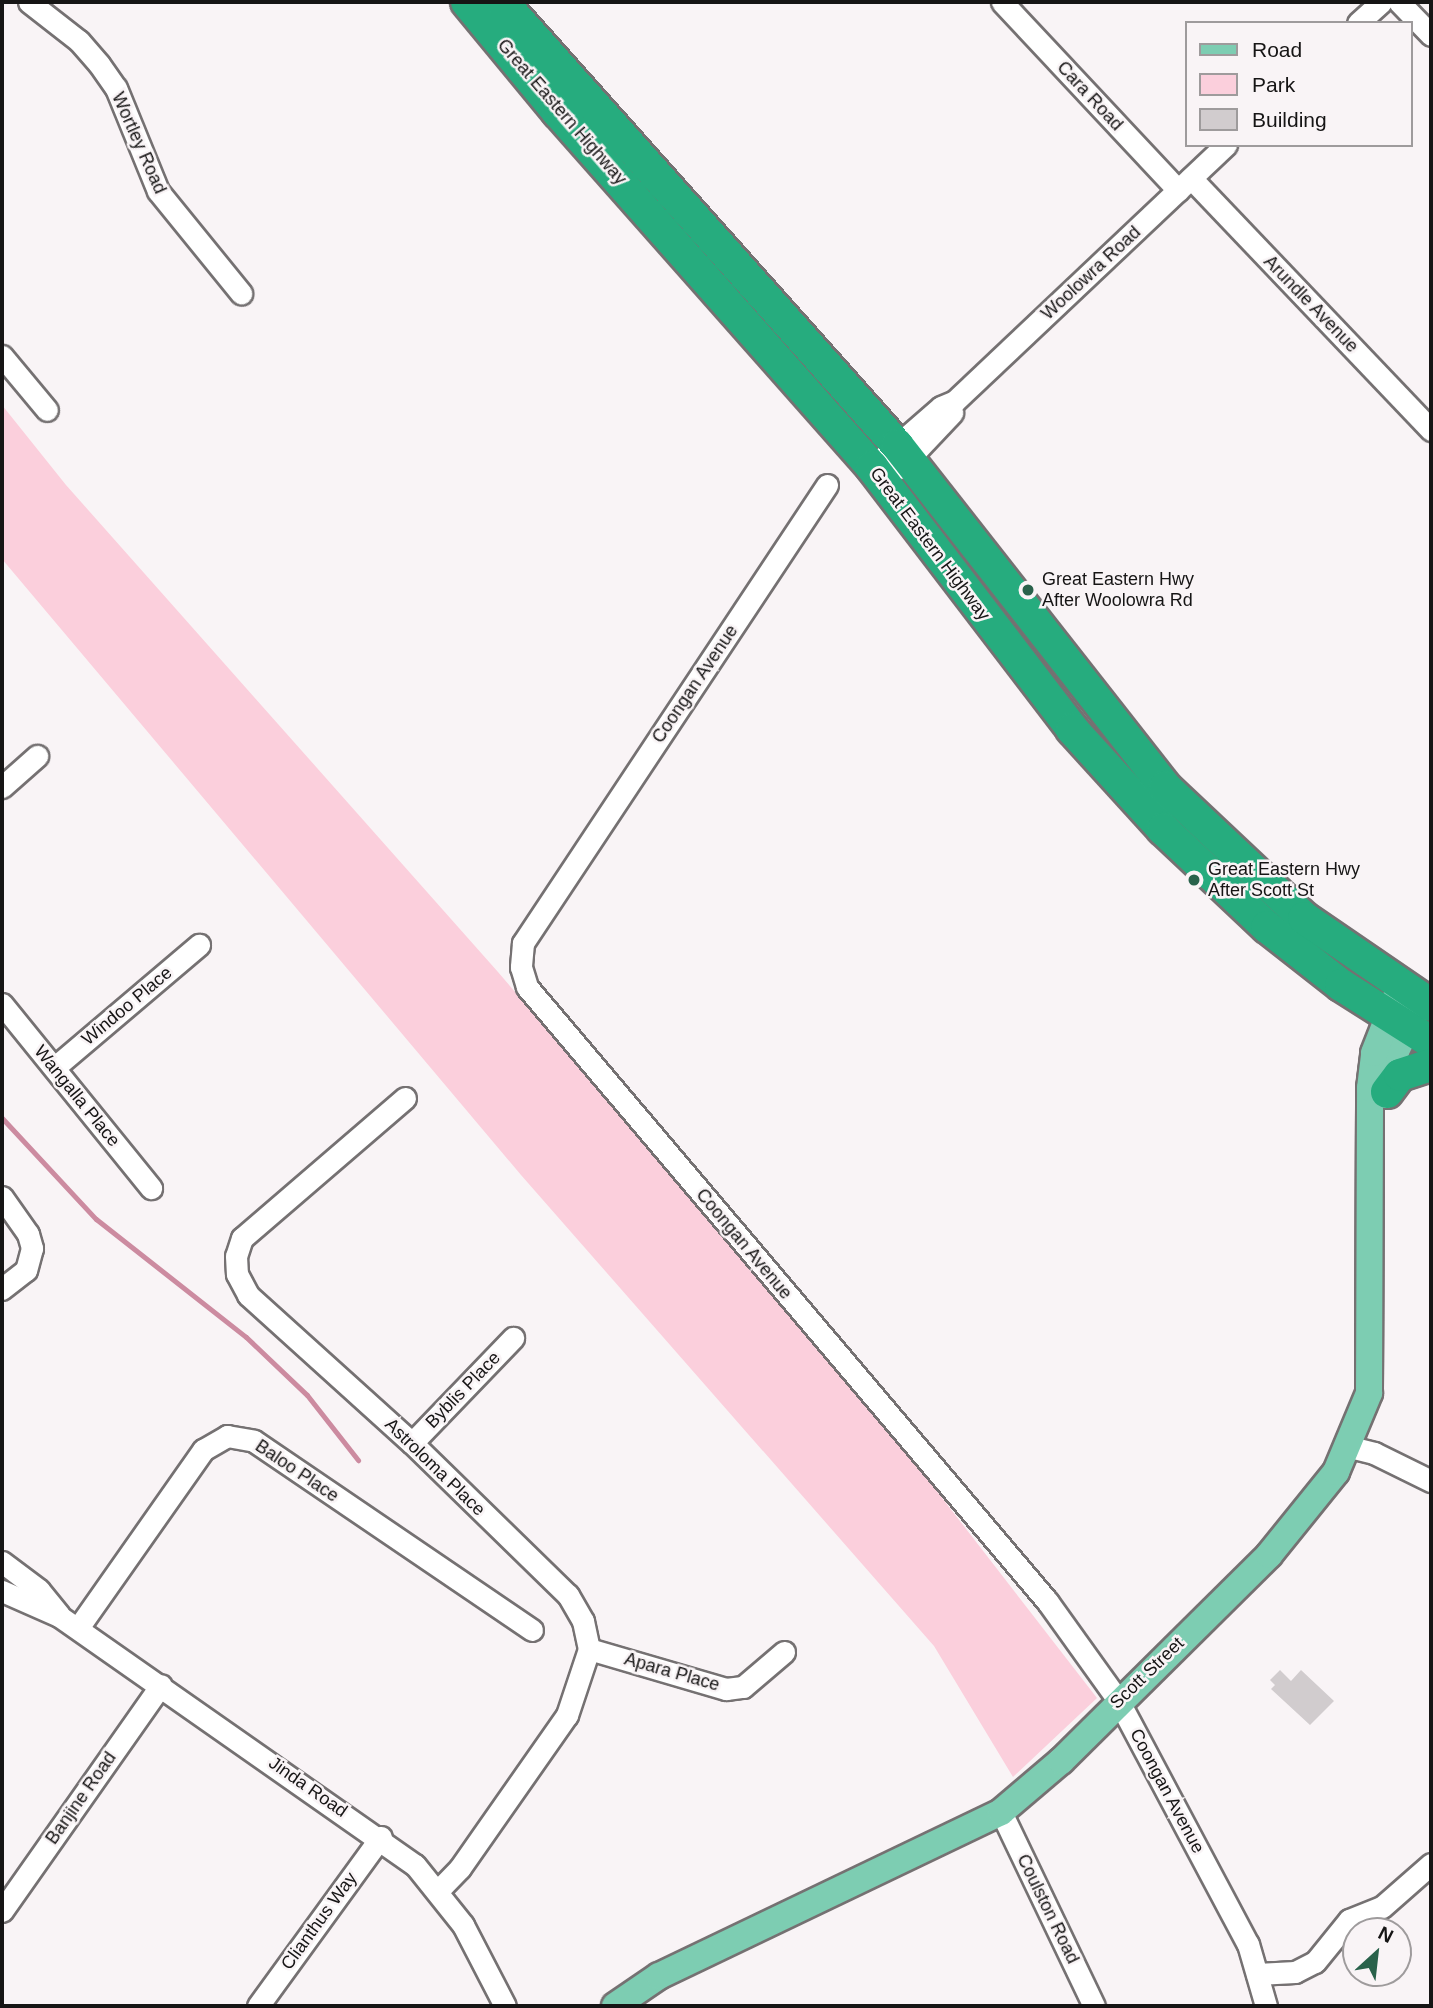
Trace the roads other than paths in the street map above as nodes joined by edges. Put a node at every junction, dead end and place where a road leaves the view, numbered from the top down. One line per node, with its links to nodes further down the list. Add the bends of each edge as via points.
1 (29, 2): 11 (street, Wortley Road, via 79,41 99,64 124,106 158,191)
2 (467, 2): 16 (highway, Great Eastern Highway)
3 (502, 2): 15 (highway, Great Eastern Highway)
4 (1002, 2): 10 (street, Cara Road)
5 (1381, 2): 7 (street)
6 (1399, 2): 8 (street)
7 (1360, 21)
8 (1431, 35)
9 (1224, 147): 10 (street, Woolowra Road)
10 (1184, 184): 14 (street, Arundle Avenue); 15 (street, Woolowra Road, via 956,401 941,407)
11 (241, 293)
12 (2, 356): 13 (street)
13 (47, 410)
14 (1431, 430)
15 (903, 452): 16 (street, Woolowra Road); 21 (highway, Great Eastern Highway, via 1165,787 1304,918)
16 (878, 476): 23 (highway, Great Eastern Highway, via 1072,729 1163,829 1267,927)
17 (827, 485): 44 (street, Coongan Avenue, via 523,943 521,967 527,987 1047,1601)
18 (37, 756): 19 (street)
19 (2, 787)
20 (199, 945): 25 (street, Windoo Place)
21 (1419, 997): 23 (main road, Scott Street)
22 (2, 1004): 25 (street, Wangalla Place)
23 (1408, 1028): 26 (main road, Scott Street); 28 (main road, Scott Street, via 1370,1087)
24 (1431, 1065): 26 (highway, via 1400,1075)
25 (55, 1067): 29 (street, Wangalla Place)
26 (1387, 1092): 28 (main road, Scott Street)
27 (405, 1098): 33 (street, Astroloma Place, via 242,1238 236,1256 237,1274 248,1295)
28 (1373, 1122): 34 (main road, Scott Street, via 1369,1393)
29 (151, 1188)
30 (2, 1197): 31 (street, via 28,1234 32,1248 26,1270)
31 (2, 1289)
32 (513, 1338): 33 (street, Byblis Place)
33 (412, 1443): 41 (street, Astroloma Place, via 568,1595 583,1621)
34 (1350, 1447): 35 (street, via 1374,1452); 44 (main road, Scott Street, via 1336,1472 1269,1555)
35 (1431, 1481)
36 (2, 1562): 38 (street, Jinda Road, via 39,1590)
37 (2, 1591): 38 (street, Jinda Road)
38 (60, 1616): 39 (street, Jinda Road)
39 (78, 1628): 40 (street, Baloo Place, via 203,1450 227,1436 254,1441); 43 (street, Jinda Road)
40 (532, 1630)
41 (589, 1649): 42 (street, Apara Place, via 726,1689 743,1687); 48 (street, via 566,1715 460,1868)
42 (784, 1653)
43 (161, 1685): 46 (street, Jinda Road); 49 (street, Banjine Road)
44 (1118, 1700): 45 (main road, Scott Street, via 1061,1761); 50 (street, Coongan Avenue, via 1248,1944)
45 (1001, 1812): 53 (main road, Scott Street, via 659,1976); 54 (street, Coulston Road)
46 (381, 1837): 48 (street, Jinda Road); 51 (street, Clianthus Way)
47 (1431, 1864): 50 (street, via 1382,1907 1349,1920 1315,1962 1295,1972)
48 (439, 1890): 52 (street, Jinda Road)
49 (2, 1911)
50 (1257, 1974): 55 (street, Coongan Avenue)
51 (258, 2006)
52 (505, 2006)
53 (615, 2006)
54 (1094, 2006)
55 (1266, 2006)

